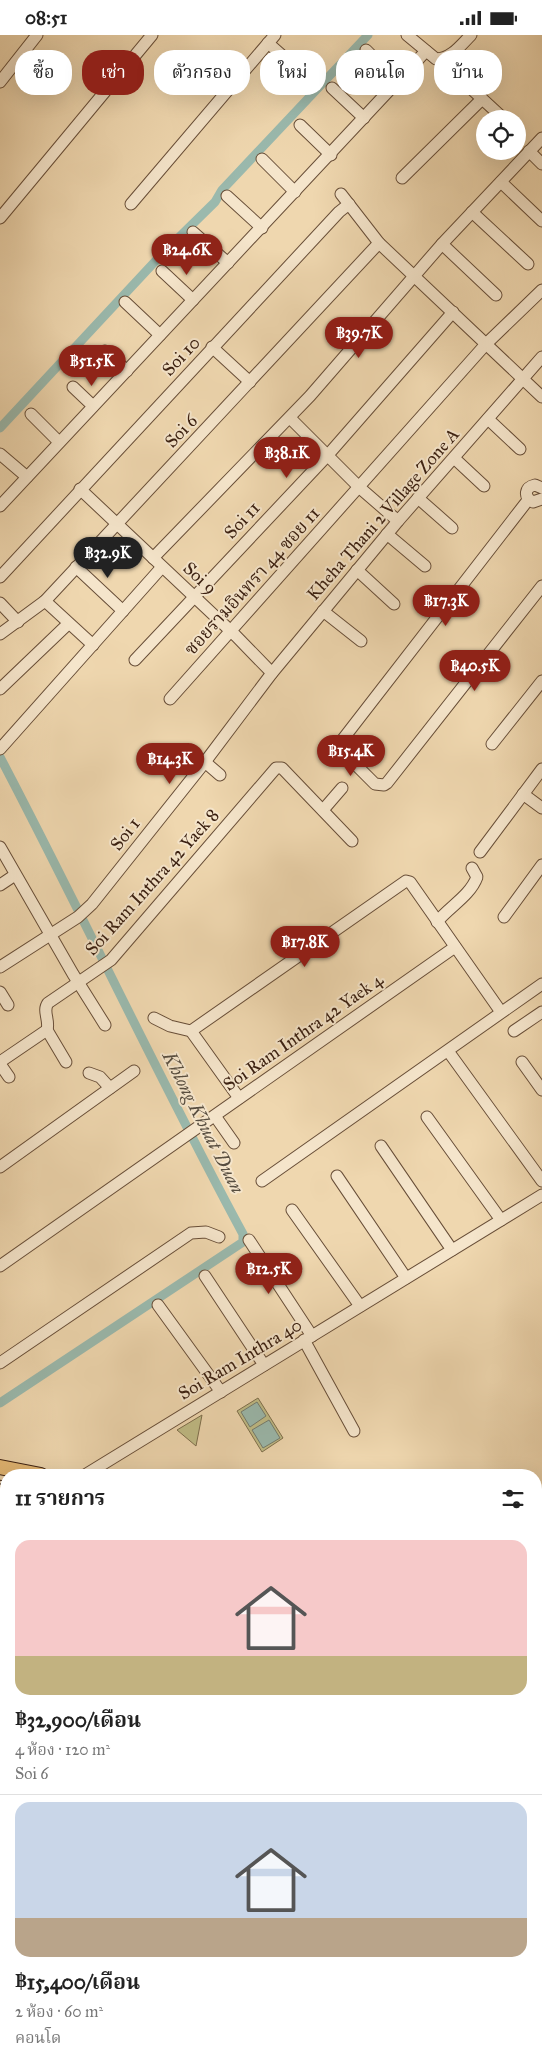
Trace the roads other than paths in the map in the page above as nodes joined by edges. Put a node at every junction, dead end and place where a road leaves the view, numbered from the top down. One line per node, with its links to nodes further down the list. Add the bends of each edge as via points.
1 (37, 35): 11 (street)
2 (152, 35): 32 (street)
3 (407, 35): 8 (street)
4 (471, 35): 7 (street)
5 (271, 39): 6 (street); 29 (street)
6 (281, 50)
7 (456, 50)
8 (426, 51): 9 (street); 10 (street)
9 (424, 53)
10 (434, 57)
11 (0, 83)
12 (332, 88): 17 (street)
13 (387, 95): 17 (street)
14 (478, 95): 15 (street)
15 (482, 99): 16 (street); 24 (street)
16 (494, 110)
17 (364, 118): 21 (street)
18 (300, 125): 21 (street)
19 (542, 138): 20 (street)
20 (529, 151): 23 (street); 25 (street)
21 (331, 155): 26 (street)
22 (262, 159): 26 (street)
23 (542, 164)
24 (402, 178)
25 (501, 182): 31 (street); 33 (street)
26 (295, 192): 34 (street)
27 (341, 194): 30 (street)
28 (228, 196): 34 (street)
29 (131, 204)
30 (349, 205): 36 (street); 49 (street, Soi 10)
31 (472, 212): 37 (street); 39 (street)
32 (0, 218)
33 (542, 221)
34 (262, 228): 38 (street)
35 (194, 232): 38 (street)
36 (379, 243): 41 (street); 54 (street, Soi 6)
37 (442, 244): 41 (street); 43 (street)
38 (228, 263): 44 (street)
39 (528, 264)
40 (162, 271): 44 (street)
41 (414, 275): 46 (street); 59 (street)
42 (542, 290): 48 (street, ซอยรามอินทรา 44 ซอย 11)
43 (496, 295)
44 (194, 300): 47 (street)
45 (125, 302): 47 (street)
46 (453, 312): 48 (street); 64 (street, Soi 11)
47 (160, 335): 52 (street)
48 (486, 344): 53 (street); 69 (street, ซอยรามอินทรา 44 ซอย 11)
49 (212, 347): 54 (street); 70 (street, Soi 10)
50 (106, 351): 52 (street)
51 (542, 357): 53 (street, Kheha Thani 2 Village Zone A)
52 (126, 371): 57 (street)
53 (522, 379): 56 (street); 60 (street, Kheha Thani 2 Village Zone A)
54 (250, 382): 76 (street, Soi 6)
55 (73, 387): 57 (street)
56 (542, 397)
57 (93, 407): 61 (street)
58 (31, 414): 61 (street)
59 (290, 418): 64 (street); 79 (street)
60 (488, 419): 62 (street); 65 (street, Kheha Thani 2 Village Zone A)
61 (59, 442): 66 (street)
62 (520, 449)
63 (0, 454): 66 (street)
64 (327, 456): 69 (street); 85 (street, Soi 11)
65 (454, 458): 67 (street); 71 (street, Kheha Thani 2 Village Zone A)
66 (27, 477): 74 (street)
67 (484, 486)
68 (541, 486): 73 (street, via 528,487)
69 (360, 488): 75 (street); 93 (street, ซอยรามอินทรา 44 ซอย 11)
70 (80, 489): 76 (street, Soi 9); 83 (street, Soi 10)
71 (418, 497): 75 (street, Kheha Thani 2 Village Zone A); 77 (street)
72 (542, 499): 73 (street, via 536,502)
73 (528, 500): 84 (street, via 343,739 344,753 376,784 387,783)
74 (0, 506)
75 (398, 521): 78 (street, Kheha Thani 2 Village Zone A)
76 (117, 523): 79 (street, Soi 9); 81 (street, Soi 6)
77 (452, 529)
78 (387, 535): 80 (street); 82 (street, Kheha Thani 2 Village Zone A)
79 (158, 563): 85 (street, Soi 9); 89 (street)
80 (425, 566)
81 (76, 567): 86 (street, Soi 6); 89 (street)
82 (357, 570): 88 (street); 90 (street, Kheha Thani 2 Village Zone A)
83 (0, 577)
84 (542, 586)
85 (194, 597): 93 (street, Soi 9); 97 (street, Soi 11)
86 (45, 601): 91 (street, Soi 6); 92 (street)
87 (0, 603): 91 (street)
88 (394, 603)
89 (123, 611): 96 (street)
90 (323, 611): 95 (street); 98 (street, Kheha Thani 2 Village Zone A)
91 (18, 622): 94 (street, Soi 6)
92 (68, 623): 96 (street); 100 (street)
93 (231, 631): 98 (street, Soi 9); 101 (street, ซอยรามอินทรา 44 ซอย 11)
94 (0, 634)
95 (361, 641)
96 (92, 645): 103 (street)
97 (135, 660)
98 (272, 673): 104 (street, Soi 1)
99 (542, 681): 102 (street)
100 (0, 689)
101 (170, 699)
102 (492, 744)
103 (1, 747)
104 (205, 762): 106 (street); 120 (street, Soi 1, via 82,914)
105 (542, 769): 108 (street)
106 (220, 775)
107 (342, 788): 110 (street)
108 (523, 794): 109 (street); 113 (street)
109 (542, 808)
110 (322, 810): 111 (street); 123 (street, Soi Ram Inthra 42 Yaek 8, via 282,768 276,768 111,960)
111 (352, 841)
112 (0, 847): 116 (street)
113 (480, 852)
114 (542, 865): 118 (street)
115 (472, 868): 119 (street, via 476,881)
116 (15, 875): 117 (street); 120 (street)
117 (0, 885)
118 (504, 917)
119 (437, 922): 121 (street); 132 (street, via 410,882 403,883)
120 (50, 935): 122 (street, Soi 1); 123 (street)
121 (455, 947): 127 (street); 143 (street, Soi Ram Inthra 42 Yaek 4)
122 (0, 967)
123 (78, 983): 130 (street); 131 (street, Soi Ram Inthra 42 Yaek 8, via 46,1005)
124 (541, 991): 127 (street)
125 (0, 992): 126 (street)
126 (8, 1005)
127 (501, 1012): 134 (street)
128 (542, 1012): 133 (street)
129 (154, 1019): 132 (street)
130 (105, 1025)
131 (47, 1030): 135 (street, Soi Ram Inthra 42 Yaek 8); 137 (street)
132 (191, 1031): 143 (street)
133 (514, 1031)
134 (448, 1051): 150 (street); 151 (street)
135 (66, 1062)
136 (522, 1062): 142 (street)
137 (0, 1063): 140 (street)
138 (134, 1071): 141 (street)
139 (89, 1073): 141 (street, via 100,1077)
140 (9, 1077)
141 (110, 1088): 148 (street)
142 (542, 1090)
143 (239, 1098): 144 (street, Soi Ram Inthra 42 Yaek 4)
144 (214, 1116): 146 (street); 158 (street, Soi Ram Inthra 42 Yaek 4)
145 (427, 1117): 154 (street)
146 (234, 1143)
147 (381, 1146): 157 (street)
148 (0, 1167)
149 (337, 1177): 160 (street)
150 (262, 1181)
151 (542, 1181)
152 (542, 1195): 154 (street, Soi Ram Inthra 40)
153 (292, 1210): 162 (street)
154 (501, 1220): 157 (street, Soi Ram Inthra 40)
155 (219, 1237): 164 (street, via 206,1232 191,1233)
156 (249, 1240): 163 (street)
157 (452, 1250): 160 (street, Soi Ram Inthra 40)
158 (0, 1266)
159 (205, 1276): 165 (street)
160 (406, 1278): 162 (street, Soi Ram Inthra 40)
161 (158, 1305): 166 (street)
162 (360, 1307): 163 (street, Soi Ram Inthra 40)
163 (308, 1338): 165 (street, Soi Ram Inthra 40); 167 (street)
164 (0, 1363)
165 (264, 1365): 166 (street, Soi Ram Inthra 40)
166 (221, 1391): 168 (street, Soi Ram Inthra 40)
167 (354, 1431)
168 (95, 1469)

